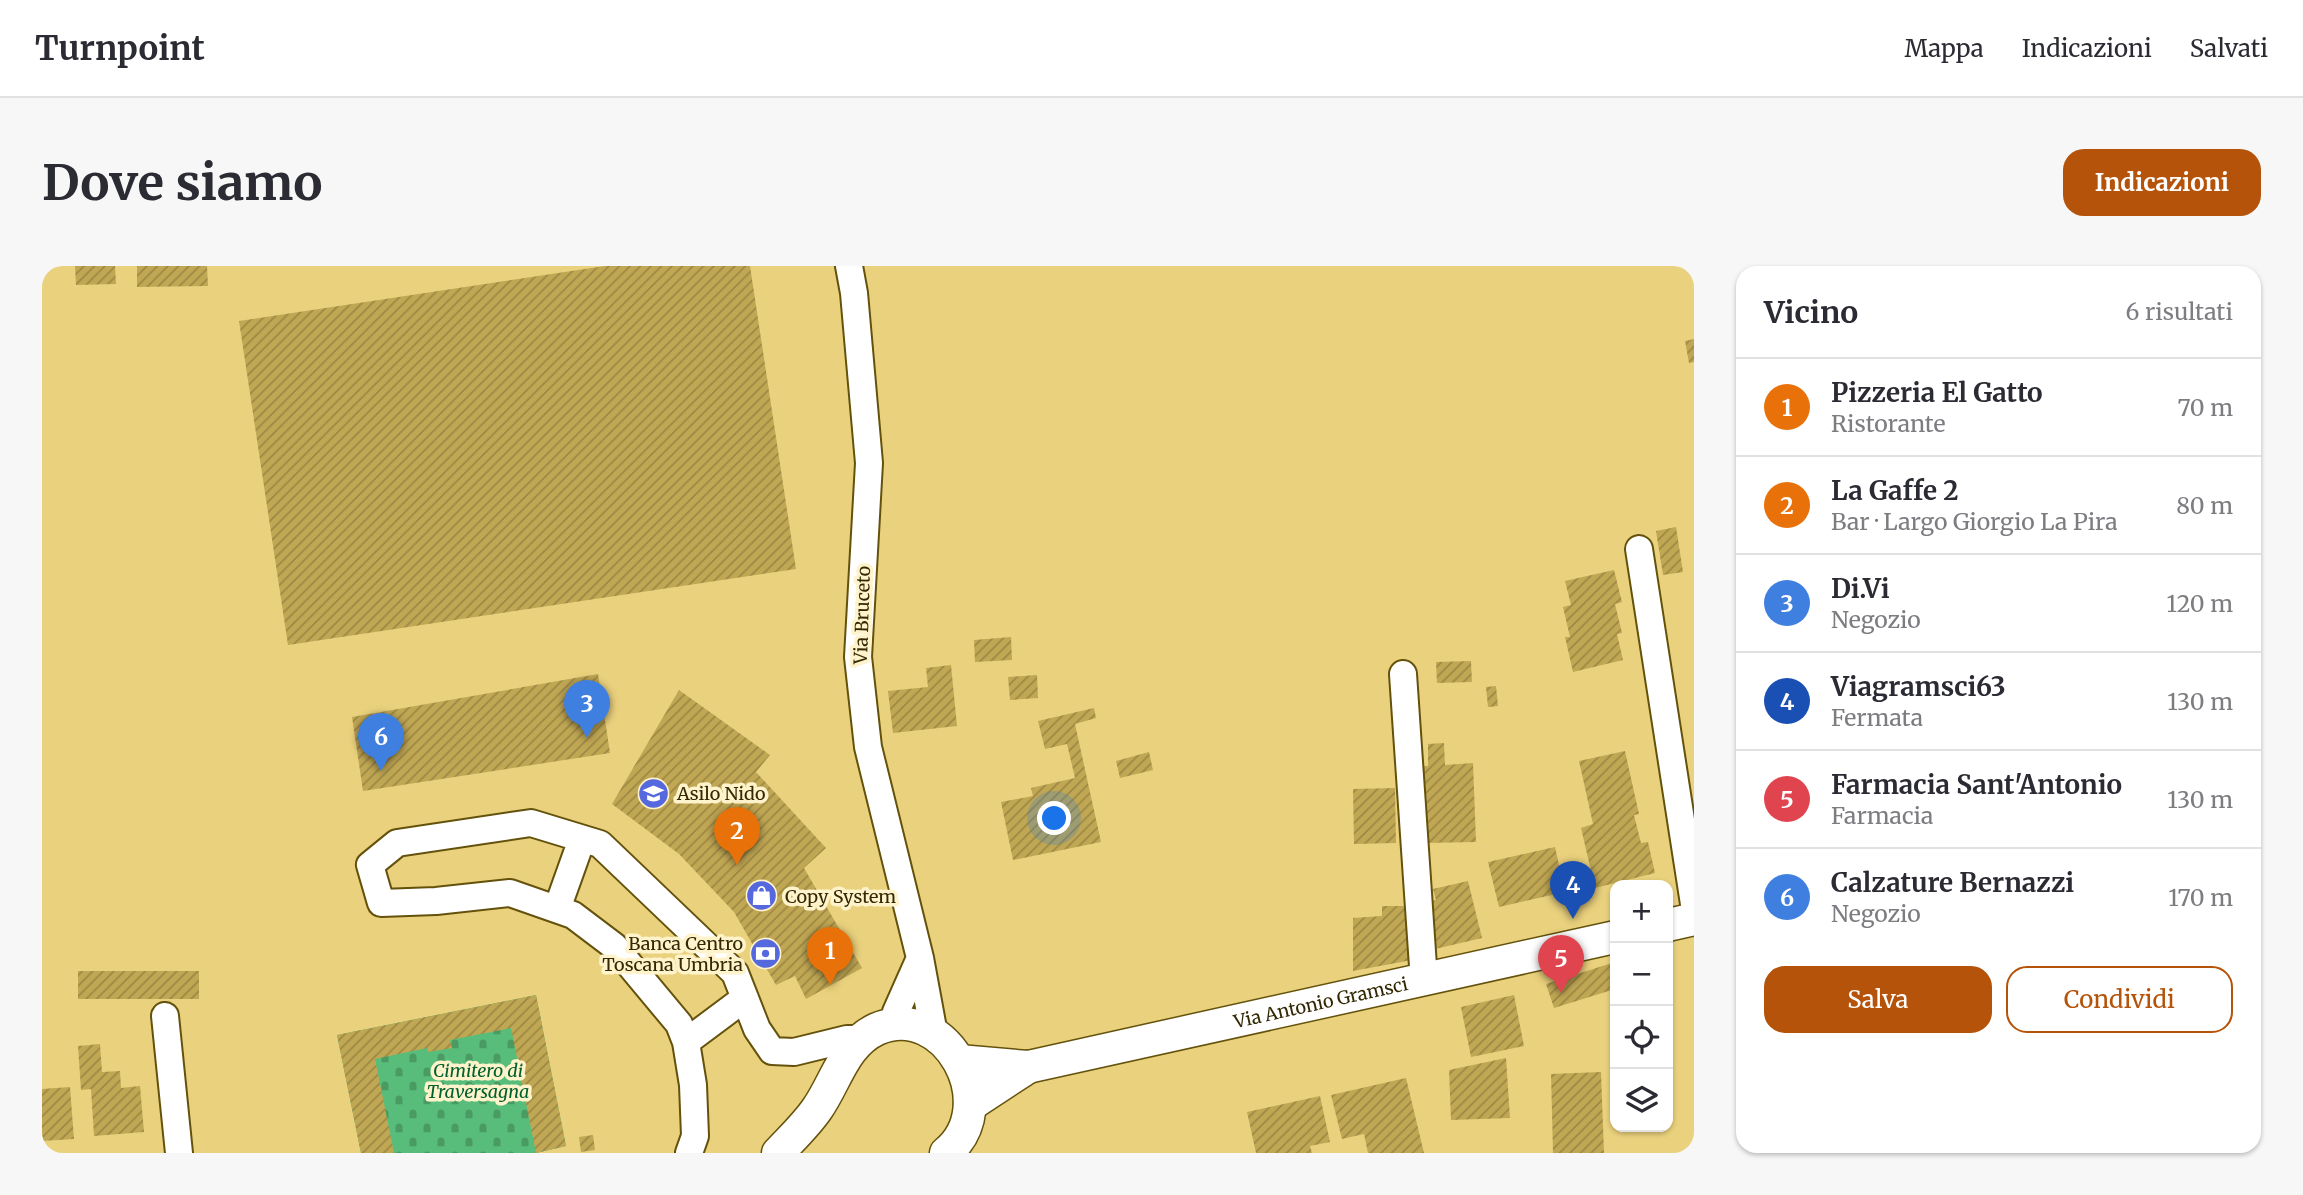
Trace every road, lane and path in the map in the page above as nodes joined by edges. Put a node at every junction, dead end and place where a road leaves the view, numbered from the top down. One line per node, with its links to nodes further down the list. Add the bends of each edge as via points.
1 (849, 266): 10 (street, Via Bruceto, via 869,463 858,657 868,747)
2 (1639, 549): 5 (street)
3 (1402, 674): 11 (street)
4 (582, 839): 6 (street); 6 (street, via 531,823 397,843 370,865 381,904 510,894); 12 (street, via 600,844 735,973)
5 (1694, 904)
6 (557, 909): 17 (street, via 573,915 614,946 680,1024)
7 (1694, 919): 8 (street)
8 (1673, 924)
9 (1610, 938): 11 (street, Via Antonio Gramsci)
10 (920, 958): 14 (street); 15 (street, Via Bruceto)
11 (1424, 981): 19 (street, Via Antonio Gramsci)
12 (745, 998): 16 (street, via 772,1051 794,1052); 17 (street)
13 (165, 1016): 22 (street)
14 (893, 1025): 15 (street, via 912,1025); 16 (street)
15 (934, 1034): 18 (street)
16 (861, 1040): 24 (street, via 843,1060 816,1111)
17 (686, 1042): 23 (street, via 695,1136)
18 (959, 1061): 19 (street, Via Antonio Gramsci); 20 (street, via 968,1078)
19 (1027, 1067): 20 (street, Via Antonio Gramsci)
20 (970, 1105): 21 (street)
21 (960, 1147)
22 (178, 1153)
23 (689, 1153)
24 (778, 1153)

